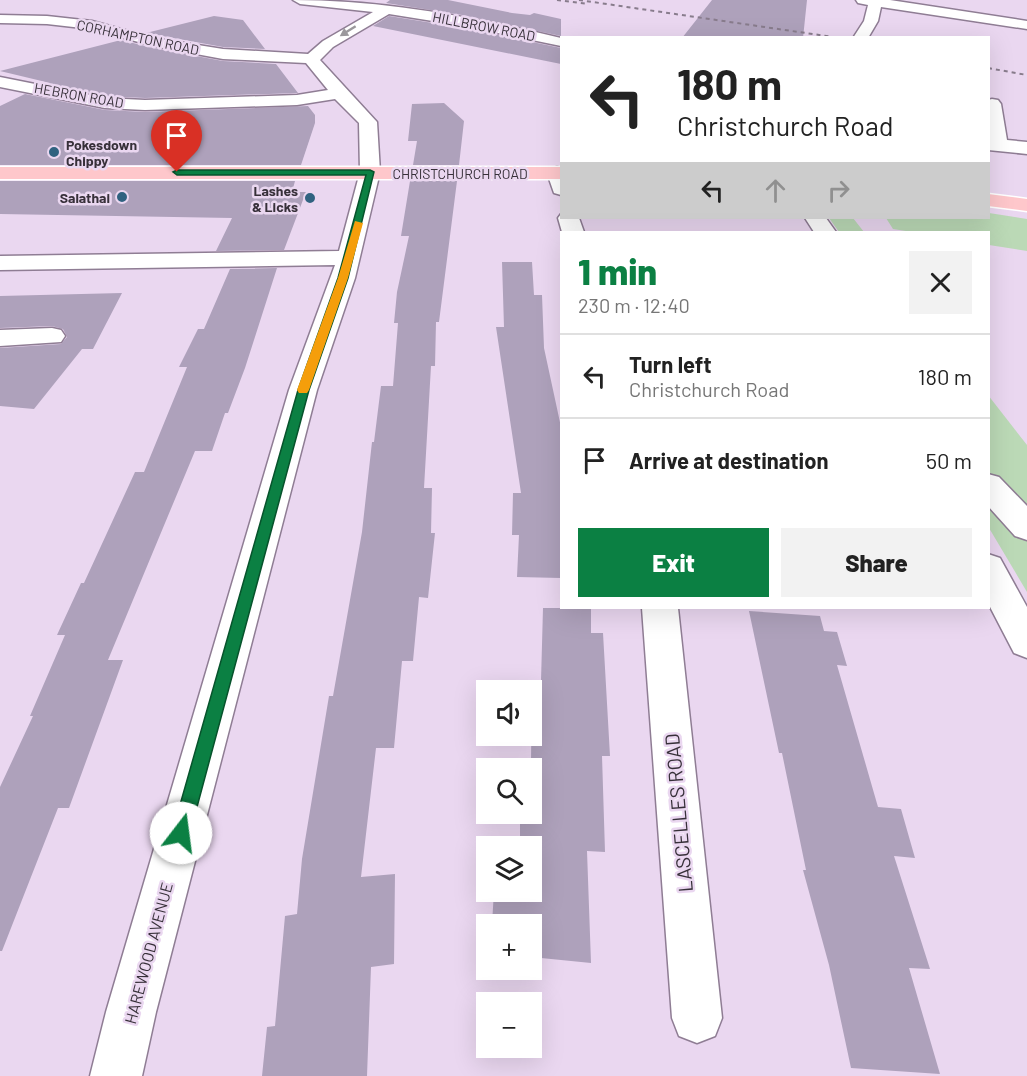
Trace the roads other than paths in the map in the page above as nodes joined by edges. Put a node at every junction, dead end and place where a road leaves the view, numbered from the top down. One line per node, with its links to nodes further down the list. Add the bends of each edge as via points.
1 (300, 0): 3 (street, HILLBROW ROAD)
2 (872, 0): 5 (street); 6 (street, via 871,21)
3 (389, 8): 7 (street, HILLBROW ROAD, via 478,22); 8 (street, one-way to 8, via 328,44)
4 (0, 19): 8 (street, CORHAMPTON ROAD, via 92,25 152,42 223,54)
5 (1027, 25)
6 (862, 35)
7 (560, 42)
8 (311, 59): 10 (street, HAREWOOD AVENUE)
9 (0, 82): 10 (street, HEBRON ROAD, via 105,103 145,105 297,100)
10 (339, 93): 14 (street, HAREWOOD AVENUE, via 368,122)
11 (992, 104): 12 (street)
12 (993, 144): 13 (street)
13 (1027, 148)
14 (369, 164): 15 (main road, CHRISTCHURCH ROAD); 16 (main road, CHRISTCHURCH ROAD); 19 (street, HAREWOOD AVENUE)
15 (0, 173)
16 (560, 178)
17 (990, 200): 18 (main road)
18 (1027, 205)
19 (348, 258): 20 (street); 29 (street, HAREWOOD AVENUE, via 303,390)
20 (0, 264)
21 (52, 336): 22 (street)
22 (0, 338)
23 (990, 487): 24 (street)
24 (1027, 527)
25 (990, 572): 27 (street)
26 (660, 609): 28 (street, LASCELLES ROAD)
27 (1027, 642)
28 (697, 1018)
29 (116, 1076)

